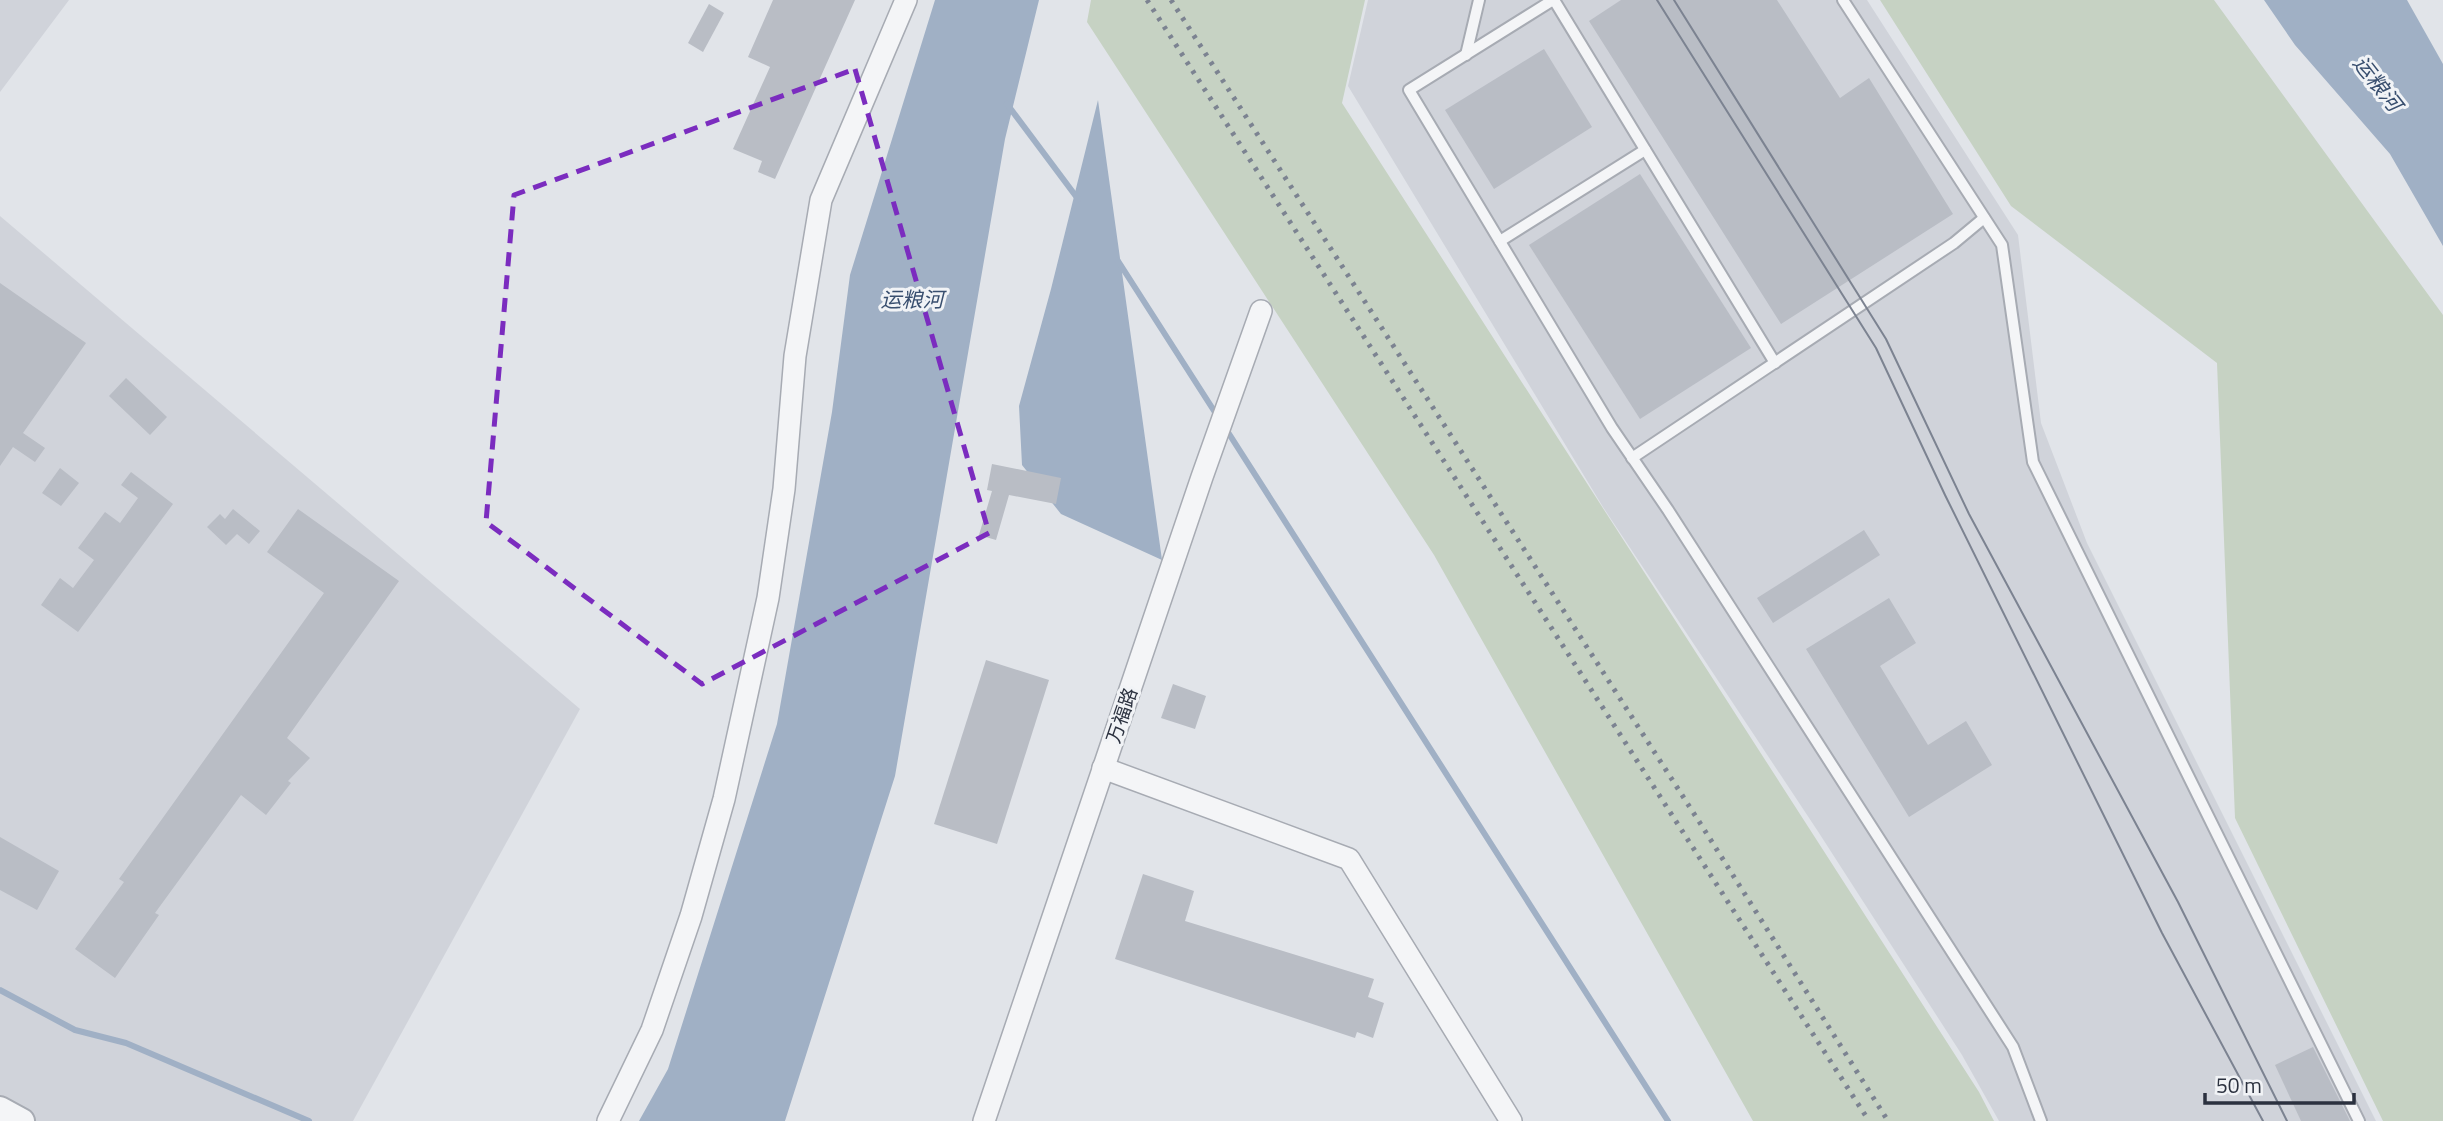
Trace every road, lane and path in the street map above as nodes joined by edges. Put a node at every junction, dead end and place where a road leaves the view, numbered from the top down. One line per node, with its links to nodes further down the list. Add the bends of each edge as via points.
1 (906, 0): 15 (street, via 821,200 795,356 784,489 768,598 724,799 652,1030)
2 (1479, 0): 5 (lane)
3 (1554, 0): 5 (lane); 6 (lane)
4 (1843, 0): 7 (lane)
5 (1465, 55): 8 (lane, via 1409,90)
6 (1645, 150): 8 (lane); 10 (lane)
7 (1984, 218): 10 (lane); 19 (lane, via 2002,245 2033,462)
8 (1500, 241): 11 (lane)
9 (1261, 311): 12 (street, 万福路)
10 (1775, 363): 11 (lane)
11 (1632, 458): 18 (lane, via 2013,1046)
12 (1103, 768): 16 (street, 万福路); 17 (street, via 1349,859)
13 (0, 1109): 14 (street)
14 (22, 1121)
15 (608, 1121)
16 (984, 1121)
17 (1511, 1121)
18 (2041, 1121)
19 (2359, 1121)

